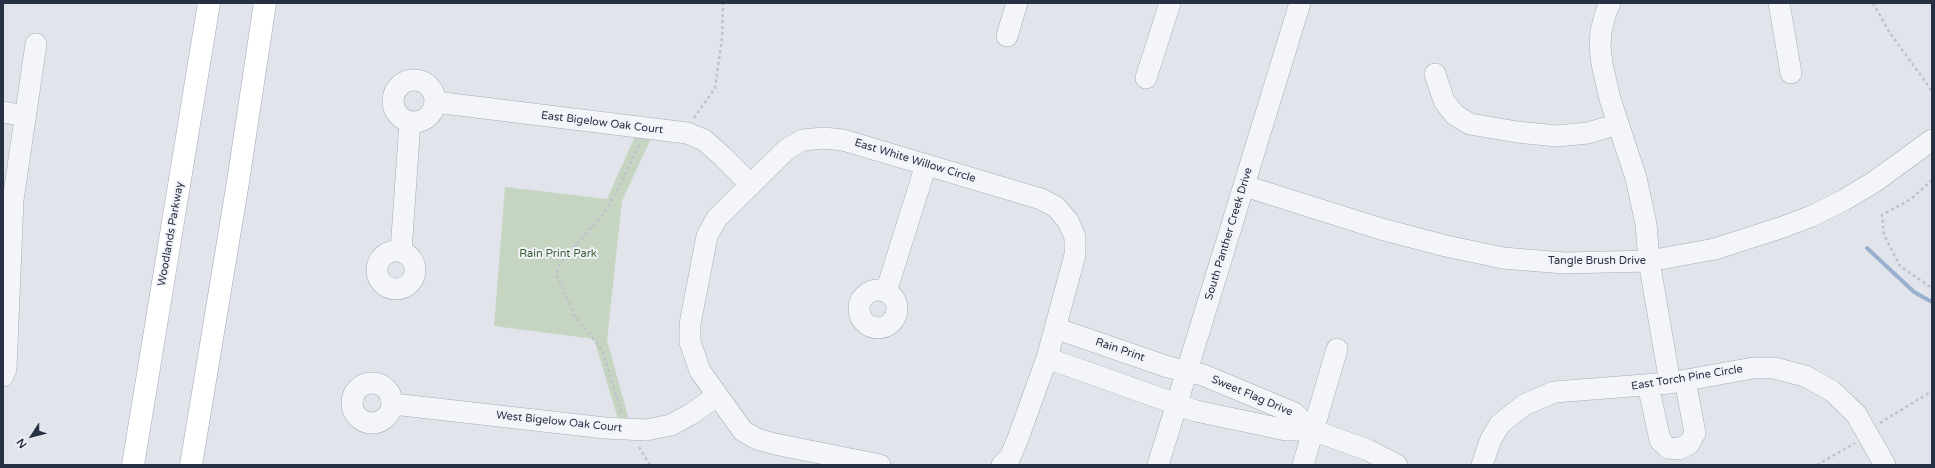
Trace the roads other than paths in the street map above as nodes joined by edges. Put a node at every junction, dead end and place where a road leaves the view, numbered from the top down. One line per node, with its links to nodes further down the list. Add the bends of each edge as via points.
1 (209, 3): 37 (main road, Woodlands Parkway)
2 (265, 3): 38 (main road)
3 (1017, 3): 8 (street)
4 (1170, 3): 12 (street)
5 (1300, 3): 21 (street, South Panther Creek Drive)
6 (1610, 3): 17 (street, via 1601,31 1600,47 1610,99)
7 (1779, 3): 10 (street)
8 (1007, 36)
9 (36, 44): 15 (street)
10 (1790, 73)
11 (1435, 74): 17 (street, via 1444,101 1455,115 1470,124 1558,136 1588,133)
12 (1146, 78)
13 (435, 102): 16 (street, via 428,117 418,122); 16 (street, via 431,88 425,83 418,80 404,82 395,92 393,104 397,114); 20 (street, East Bigelow Oak Court, via 687,133 704,140)
14 (3, 112): 15 (street)
15 (25, 116): 26 (street, via 13,200)
16 (410, 122): 22 (street)
17 (1618, 124): 23 (street, via 1636,178 1646,224)
18 (1932, 140): 23 (street, Tangle Brush Drive, via 1874,182 1812,216 1715,249)
19 (926, 165): 20 (street, East White Willow Circle, via 843,140 803,140 787,149); 24 (street); 25 (street, East White Willow Circle, via 1041,200 1056,207 1068,221 1075,237 1075,255)
20 (750, 185): 33 (street, East White Willow Circle, via 717,218 707,236 690,324 690,342 700,371)
21 (1245, 186): 23 (street, Tangle Brush Drive, via 1381,229 1503,258 1564,263); 29 (street, South Panther Creek Drive)
22 (401, 251)
23 (1649, 261): 31 (street)
24 (886, 292)
25 (1055, 328): 28 (street, East White Willow Circle); 29 (street, Rain Print)
26 (5, 333): 30 (street, via 6,369)
27 (1337, 349): 36 (street)
28 (1047, 358): 34 (street); 40 (street, East White Willow Circle, via 1017,441 1010,457)
29 (1186, 371): 34 (street, South Panther Creek Drive); 36 (street, Sweet Flag Drive, via 1203,375 1294,413)
30 (3, 376)
31 (1677, 381): 32 (street, East Torch Pine Circle); 32 (street, via 1694,433 1689,444 1679,449 1668,448 1660,440); 45 (street, East Torch Pine Circle, via 1753,368 1774,368 1805,376 1832,391 1856,414)
32 (1648, 385): 44 (street, East Torch Pine Circle, via 1554,392 1524,405 1500,424 1491,439)
33 (717, 396): 35 (street, West Bigelow Oak Court, via 671,425 646,430); 39 (street, East White Willow Circle, via 743,431 757,439)
34 (1176, 403): 36 (street, Sweet Flag Drive, via 1196,411 1286,430); 41 (street, South Panther Creek Drive)
35 (393, 404)
36 (1312, 430): 42 (street); 43 (street, Sweet Flag Drive, via 1368,450)
37 (132, 465)
38 (191, 465)
39 (880, 465)
40 (1002, 465)
41 (1158, 465)
42 (1303, 465)
43 (1397, 465)
44 (1482, 465)
45 (1885, 465)

